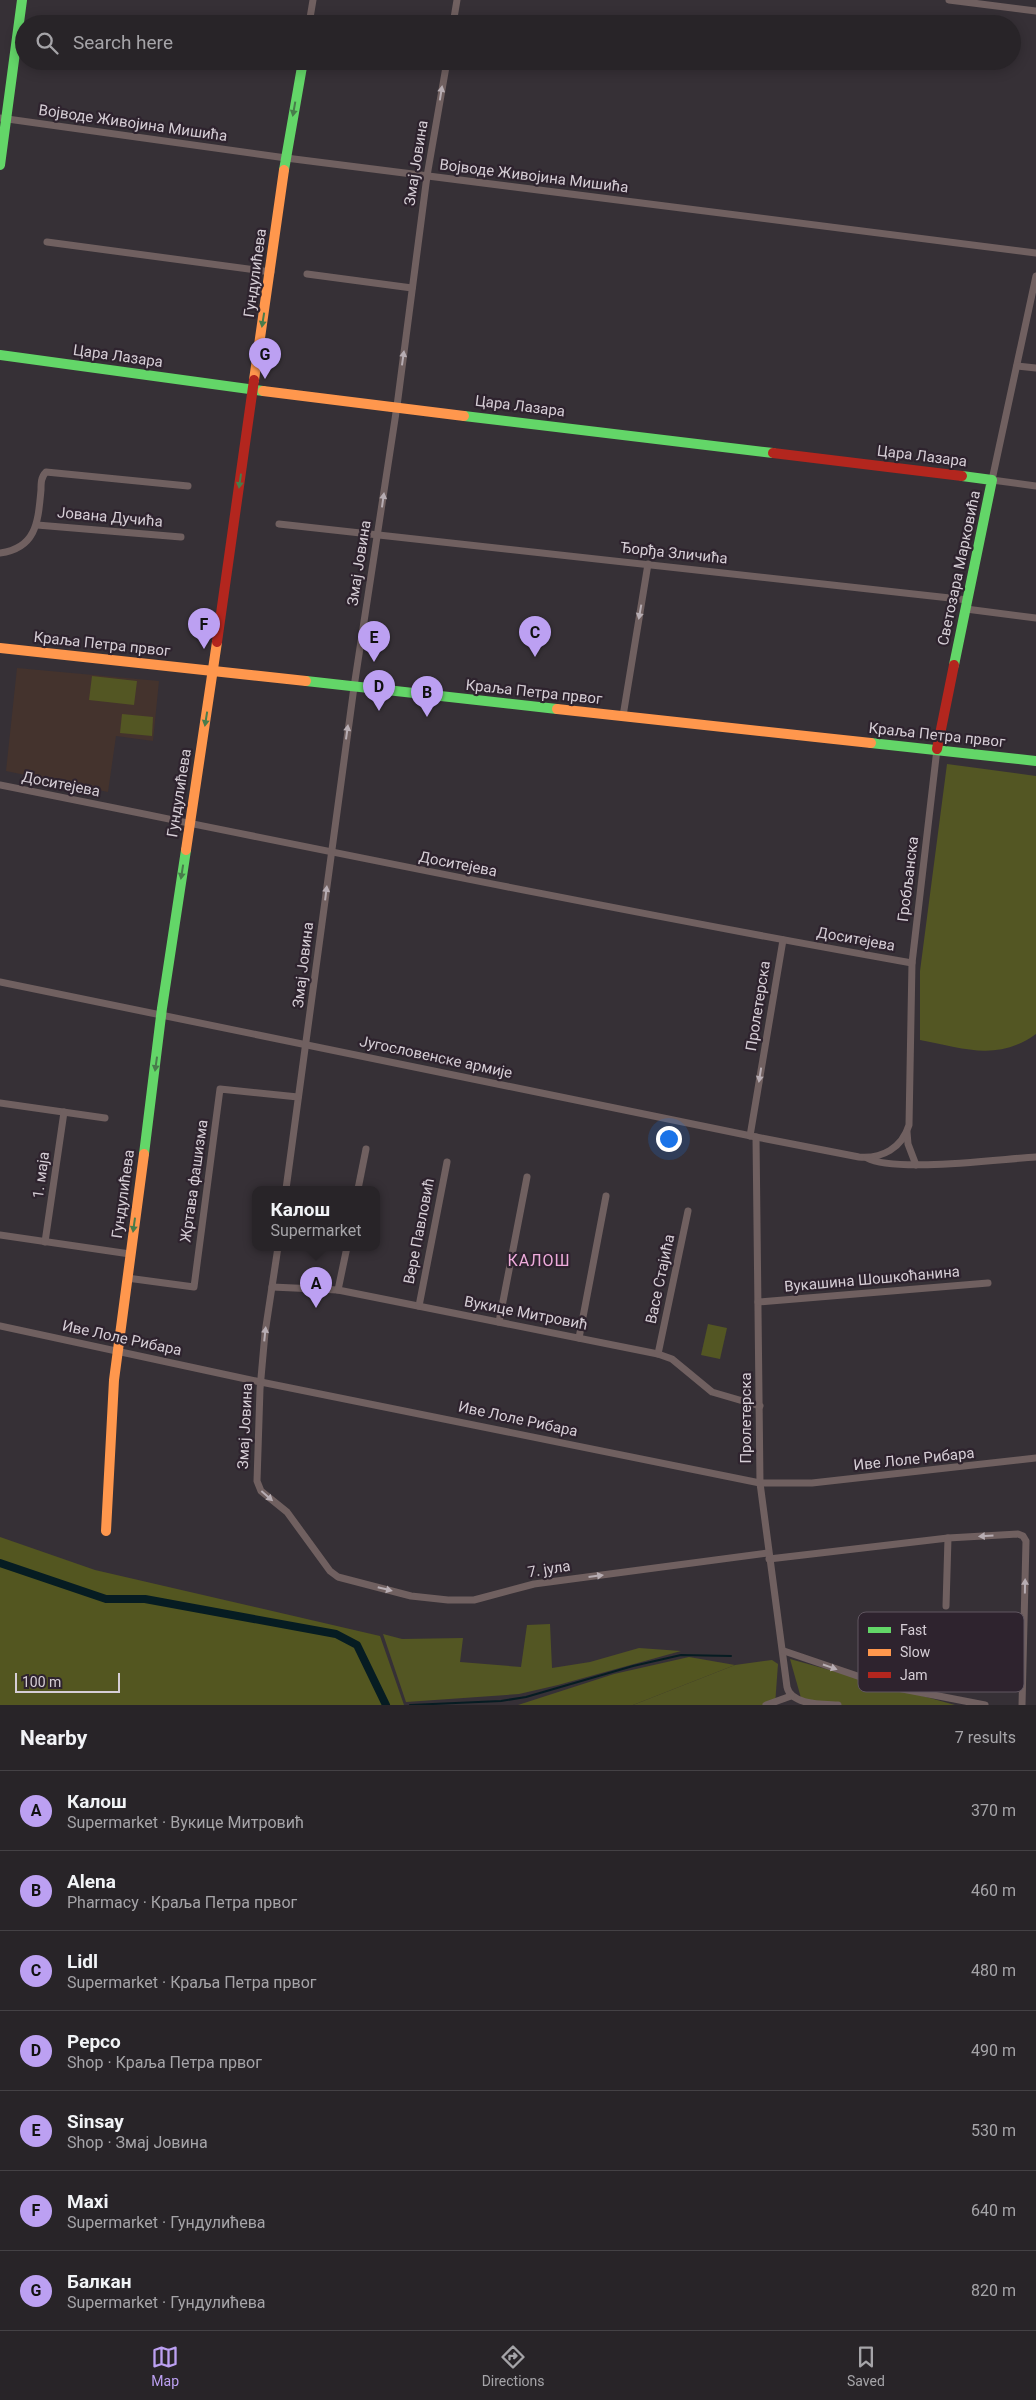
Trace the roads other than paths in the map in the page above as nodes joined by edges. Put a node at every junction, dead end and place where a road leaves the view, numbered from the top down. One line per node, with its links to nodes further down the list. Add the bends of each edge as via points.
1 (22, 0): 6 (street)
2 (313, 0): 7 (street)
3 (457, 0): 8 (street)
4 (949, 0): 5 (street)
5 (1036, 10)
6 (20, 15)
7 (310, 15)
8 (454, 15)
9 (15, 44): 12 (street)
10 (301, 70): 13 (street, Гундулићева, one-way to 13)
11 (445, 70): 15 (street, Змај Јовина, one-way to 11)
12 (3, 119): 13 (street, Војводе Живојина Мишића); 14 (street)
13 (286, 158): 15 (street, Војводе Живојина Мишића); 18 (street, Гундулићева)
14 (0, 165)
15 (428, 176): 17 (street, Војводе Живојина Мишића); 21 (street, Змај Јовина)
16 (47, 242): 18 (street)
17 (1036, 253)
18 (271, 272): 25 (street, Гундулићева, one-way to 25)
19 (306, 274): 21 (street)
20 (1036, 276): 23 (street, Светозара Марковића)
21 (412, 288): 26 (street, Змај Јовина, one-way to 21)
22 (0, 355): 25 (street, Цара Лазара)
23 (1017, 366): 24 (street); 27 (street, Светозара Марковића)
24 (1036, 368)
25 (252, 390): 26 (street, Цара Лазара); 39 (street, Гундулићева, one-way to 39)
26 (397, 406): 27 (street, Цара Лазара); 32 (street, Змај Јовина, one-way to 26)
27 (992, 480): 29 (street, Цара Лазара); 36 (street, Светозара Марковића)
28 (188, 486): 30 (street, via 48,471 42,478)
29 (1036, 486)
30 (37, 524): 33 (street, Јована Дучића); 34 (street, via 22,545)
31 (279, 524): 32 (street, Ђорђа Зличића)
32 (377, 536): 35 (street, Ђорђа Зличића); 40 (street, Змај Јовина)
33 (181, 537)
34 (0, 553)
35 (648, 564): 36 (street, Ђорђа Зличића); 41 (street, one-way to 41)
36 (967, 604): 37 (street, Ђорђа Зличића); 42 (street, Светозара Марковића)
37 (1036, 618)
38 (0, 648): 39 (street, Краља Петра првог)
39 (213, 671): 40 (street, Краља Петра првог); 45 (street, Гундулићева, one-way to 45)
40 (354, 687): 41 (street, Краља Петра првог); 46 (street, Змај Јовина, one-way to 40)
41 (623, 716): 42 (street, Краља Петра првог)
42 (937, 749): 43 (street, Краља Петра првог); 48 (street, Гробљанска)
43 (1036, 761)
44 (0, 785): 45 (street, Доситејева)
45 (190, 824): 46 (street, Доситејева); 50 (street, Гундулићева, one-way to 50)
46 (330, 853): 47 (street, Доситејева); 51 (street, Змај Јовина, one-way to 46)
47 (783, 940): 48 (street, Доситејева); 57 (street, Пролетерска, one-way to 57)
48 (912, 963): 56 (street, Гробљанска, via 910,1116)
49 (0, 982): 50 (street, Југословенске армије)
50 (161, 1016): 51 (street, Југословенске армије); 72 (street, Гундулићева, one-way to 72)
51 (307, 1044): 52 (street, Змај Јовина); 57 (street, Југословенске армије)
52 (298, 1097): 64 (street, Змај Јовина); 73 (street, Жртава фашизма, via 220,1089 194,1287)
53 (0, 1103): 54 (street)
54 (64, 1112): 55 (street); 69 (street, 1. маја)
55 (105, 1118)
56 (907, 1132): 60 (street, Југословенске армије, via 896,1147 881,1156); 62 (street)
57 (753, 1136): 60 (street, Југословенске армије); 77 (street, Пролетерска)
58 (366, 1149): 65 (street)
59 (1036, 1157): 62 (street, Југословенске армије)
60 (866, 1158): 62 (street, Југословенске армије, via 885,1165)
61 (447, 1162): 78 (street, Вере Павловић)
62 (916, 1165)
63 (527, 1177): 79 (street)
64 (286, 1186)
65 (359, 1186)
66 (606, 1196): 81 (street)
67 (688, 1210): 83 (street, Васе Стајића)
68 (0, 1235): 69 (street)
69 (45, 1242): 72 (street)
70 (277, 1251): 75 (street, Змај Јовина)
71 (346, 1251): 76 (street)
72 (130, 1254): 73 (street, Гундулићева)
73 (127, 1278): 82 (street, Гундулићева)
74 (988, 1283): 77 (street, Вукашина Шошкоћанина)
75 (272, 1287): 76 (street, Вукице Митровић); 84 (street, Змај Јовина, one-way to 75)
76 (338, 1290): 78 (street, Вукице Митровић)
77 (758, 1302): 85 (street, Пролетерска)
78 (419, 1306): 79 (street, Вукице Митровић)
79 (499, 1322): 81 (street, Вукице Митровић)
80 (0, 1326): 82 (street, Иве Лоле Рибара)
81 (579, 1338): 83 (street, Вукице Митровић)
82 (118, 1351): 84 (street, Иве Лоле Рибара); 88 (street, Гундулићева)
83 (658, 1354): 85 (street, Вукице Митровић, via 672,1359 712,1392)
84 (261, 1381): 87 (street, Иве Лоле Рибара); 91 (street, Змај Јовина, one-way to 91, via 256,1476 259,1488 287,1512)
85 (760, 1406): 87 (street, Пролетерска)
86 (1036, 1458): 87 (street, Иве Лоле Рибара, via 812,1483)
87 (760, 1483): 90 (street, Пролетерска)
88 (106, 1531)
89 (948, 1538): 90 (street, 7. јула); 92 (street); 93 (street, 7. јула, one-way to 89, via 1026,1541 1023,1536)
90 (768, 1556): 91 (street, 7. јула, one-way to 90, via 412,1596 474,1600 534,1584); 94 (street, Пролетерска)
91 (338, 1577)
92 (946, 1606)
93 (1024, 1623)
94 (784, 1651): 95 (street, one-way to 95); 98 (street, Пролетерска, via 787,1687)
95 (858, 1676)
96 (917, 1692): 101 (street, one-way to 101)
97 (1022, 1692): 102 (street, 7. јула, one-way to 97)
98 (791, 1696): 99 (street); 100 (street, via 806,1703)
99 (766, 1705)
100 (838, 1705)
101 (985, 1705)
102 (1022, 1705)

